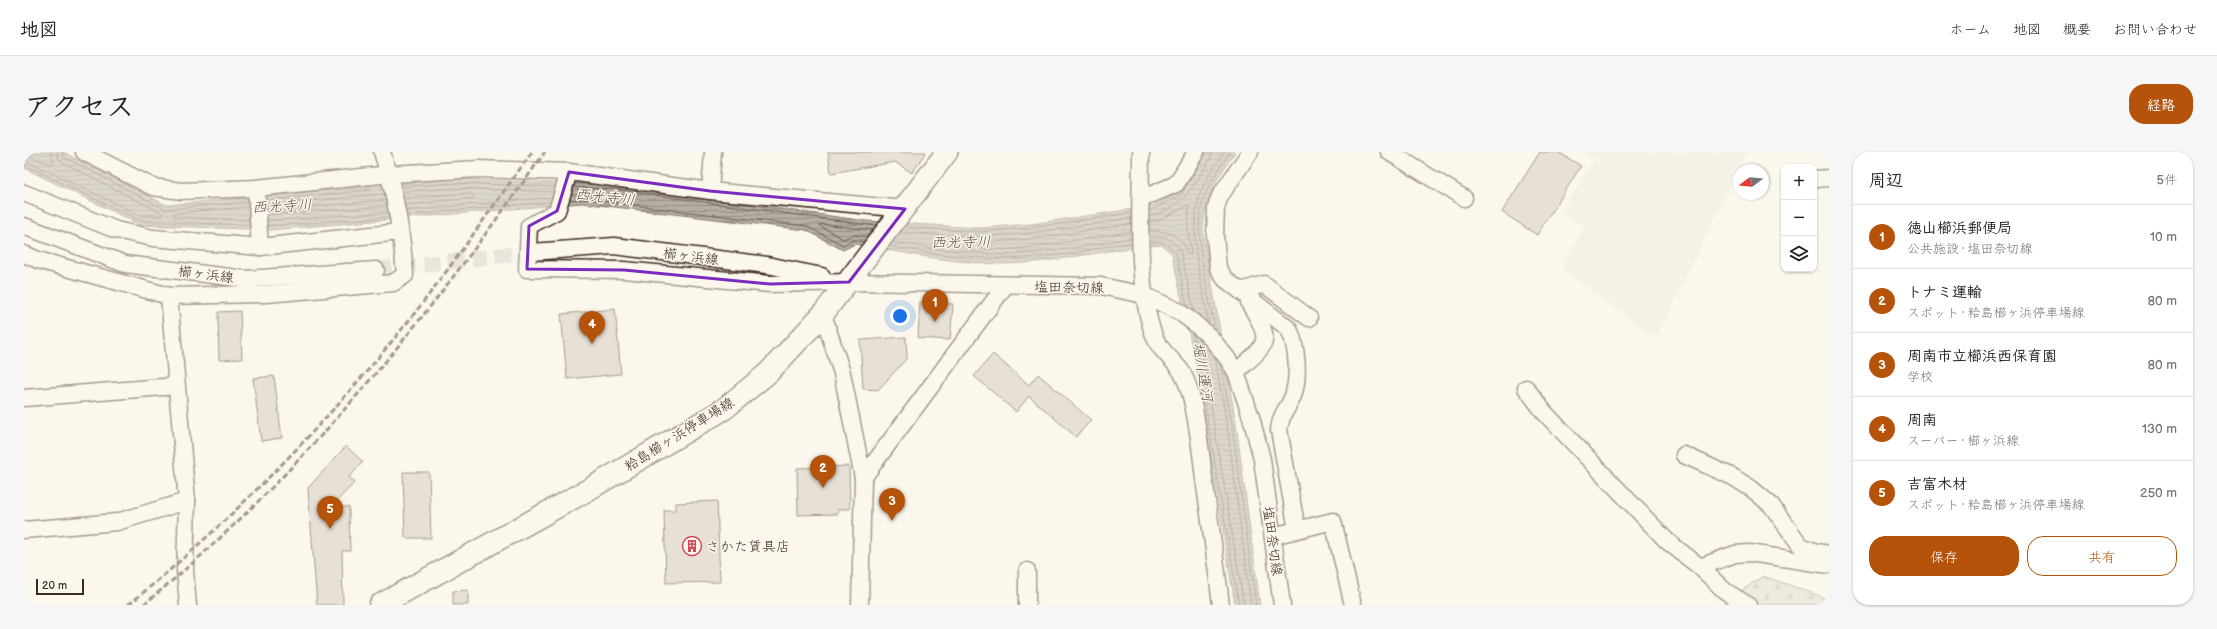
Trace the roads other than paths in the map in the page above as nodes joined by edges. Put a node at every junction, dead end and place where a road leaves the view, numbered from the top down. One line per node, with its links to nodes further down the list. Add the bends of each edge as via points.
1 (84, 152): 13 (street, via 153,187 181,191)
2 (382, 152): 10 (street)
3 (713, 152): 14 (street)
4 (947, 152): 18 (main road, 粭島櫛ヶ浜停車場線)
5 (1141, 152): 17 (street)
6 (1196, 152): 17 (street, via 1176,184)
7 (1250, 152): 29 (street, via 1220,196 1216,208 1218,268 1225,279)
8 (1389, 152): 16 (street)
9 (568, 172): 10 (street, via 478,169); 14 (street); 27 (street, via 557,212 529,226 527,269 624,270 770,284)
10 (390, 174): 13 (street); 20 (street)
11 (1829, 178): 12 (street)
12 (1817, 179)
13 (256, 188): 21 (street)
14 (710, 191): 18 (street)
15 (24, 193): 21 (street, via 116,230 153,238)
16 (1464, 198)
17 (1141, 199): 30 (street)
18 (905, 209): 27 (main road, 粭島櫛ヶ浜停車場線)
19 (24, 226): 24 (street, 櫛ヶ浜線)
20 (400, 232): 21 (street); 31 (street, via 405,275 393,283 266,294)
21 (260, 248)
22 (531, 252): 27 (street, 櫛ヶ浜線, via 614,246 767,265)
23 (24, 254): 26 (street)
24 (125, 264): 25 (street, 櫛ヶ浜線, via 245,279); 26 (street)
25 (376, 270)
26 (119, 282): 31 (street)
27 (849, 282): 28 (street, 塩田奈切線); 32 (main road, 粭島櫛ヶ浜停車場線)
28 (1005, 286): 30 (street, 塩田奈切線, via 1101,286); 39 (street)
29 (1241, 291): 33 (street, via 1264,284); 34 (street, via 1262,324 1266,336 1263,347); 42 (street, via 1289,329 1297,353 1294,393 1280,417 1278,430)
30 (1144, 295): 34 (street, 塩田奈切線, via 1178,311 1210,337); 52 (street, via 1155,339 1163,352 1178,366 1191,397)
31 (169, 296): 35 (street)
32 (823, 314): 39 (street, via 842,373); 49 (main road, 粭島櫛ヶ浜停車場線, via 768,373 724,409 586,491)
33 (1309, 318)
34 (1236, 372): 43 (street, 塩田奈切線, via 1262,459)
35 (176, 386): 37 (street); 40 (street)
36 (1526, 388): 46 (street, via 1544,412 1667,541)
37 (24, 398)
38 (1684, 455): 44 (street, via 1733,477 1752,489 1771,505 1801,546)
39 (863, 478): 50 (street)
40 (187, 501): 41 (street, via 117,522); 48 (street, via 185,571)
41 (24, 530)
42 (1297, 530): 43 (street); 54 (street, via 1333,521)
43 (1273, 536): 53 (street, 塩田奈切線)
44 (1829, 554)
45 (1829, 565): 46 (street, via 1749,553 1736,554)
46 (1700, 567): 55 (street, via 1725,591)
47 (1027, 571): 51 (street)
48 (188, 605)
49 (380, 605)
50 (860, 605)
51 (1027, 605)
52 (1221, 605)
53 (1282, 605)
54 (1354, 605)
55 (1748, 605)

